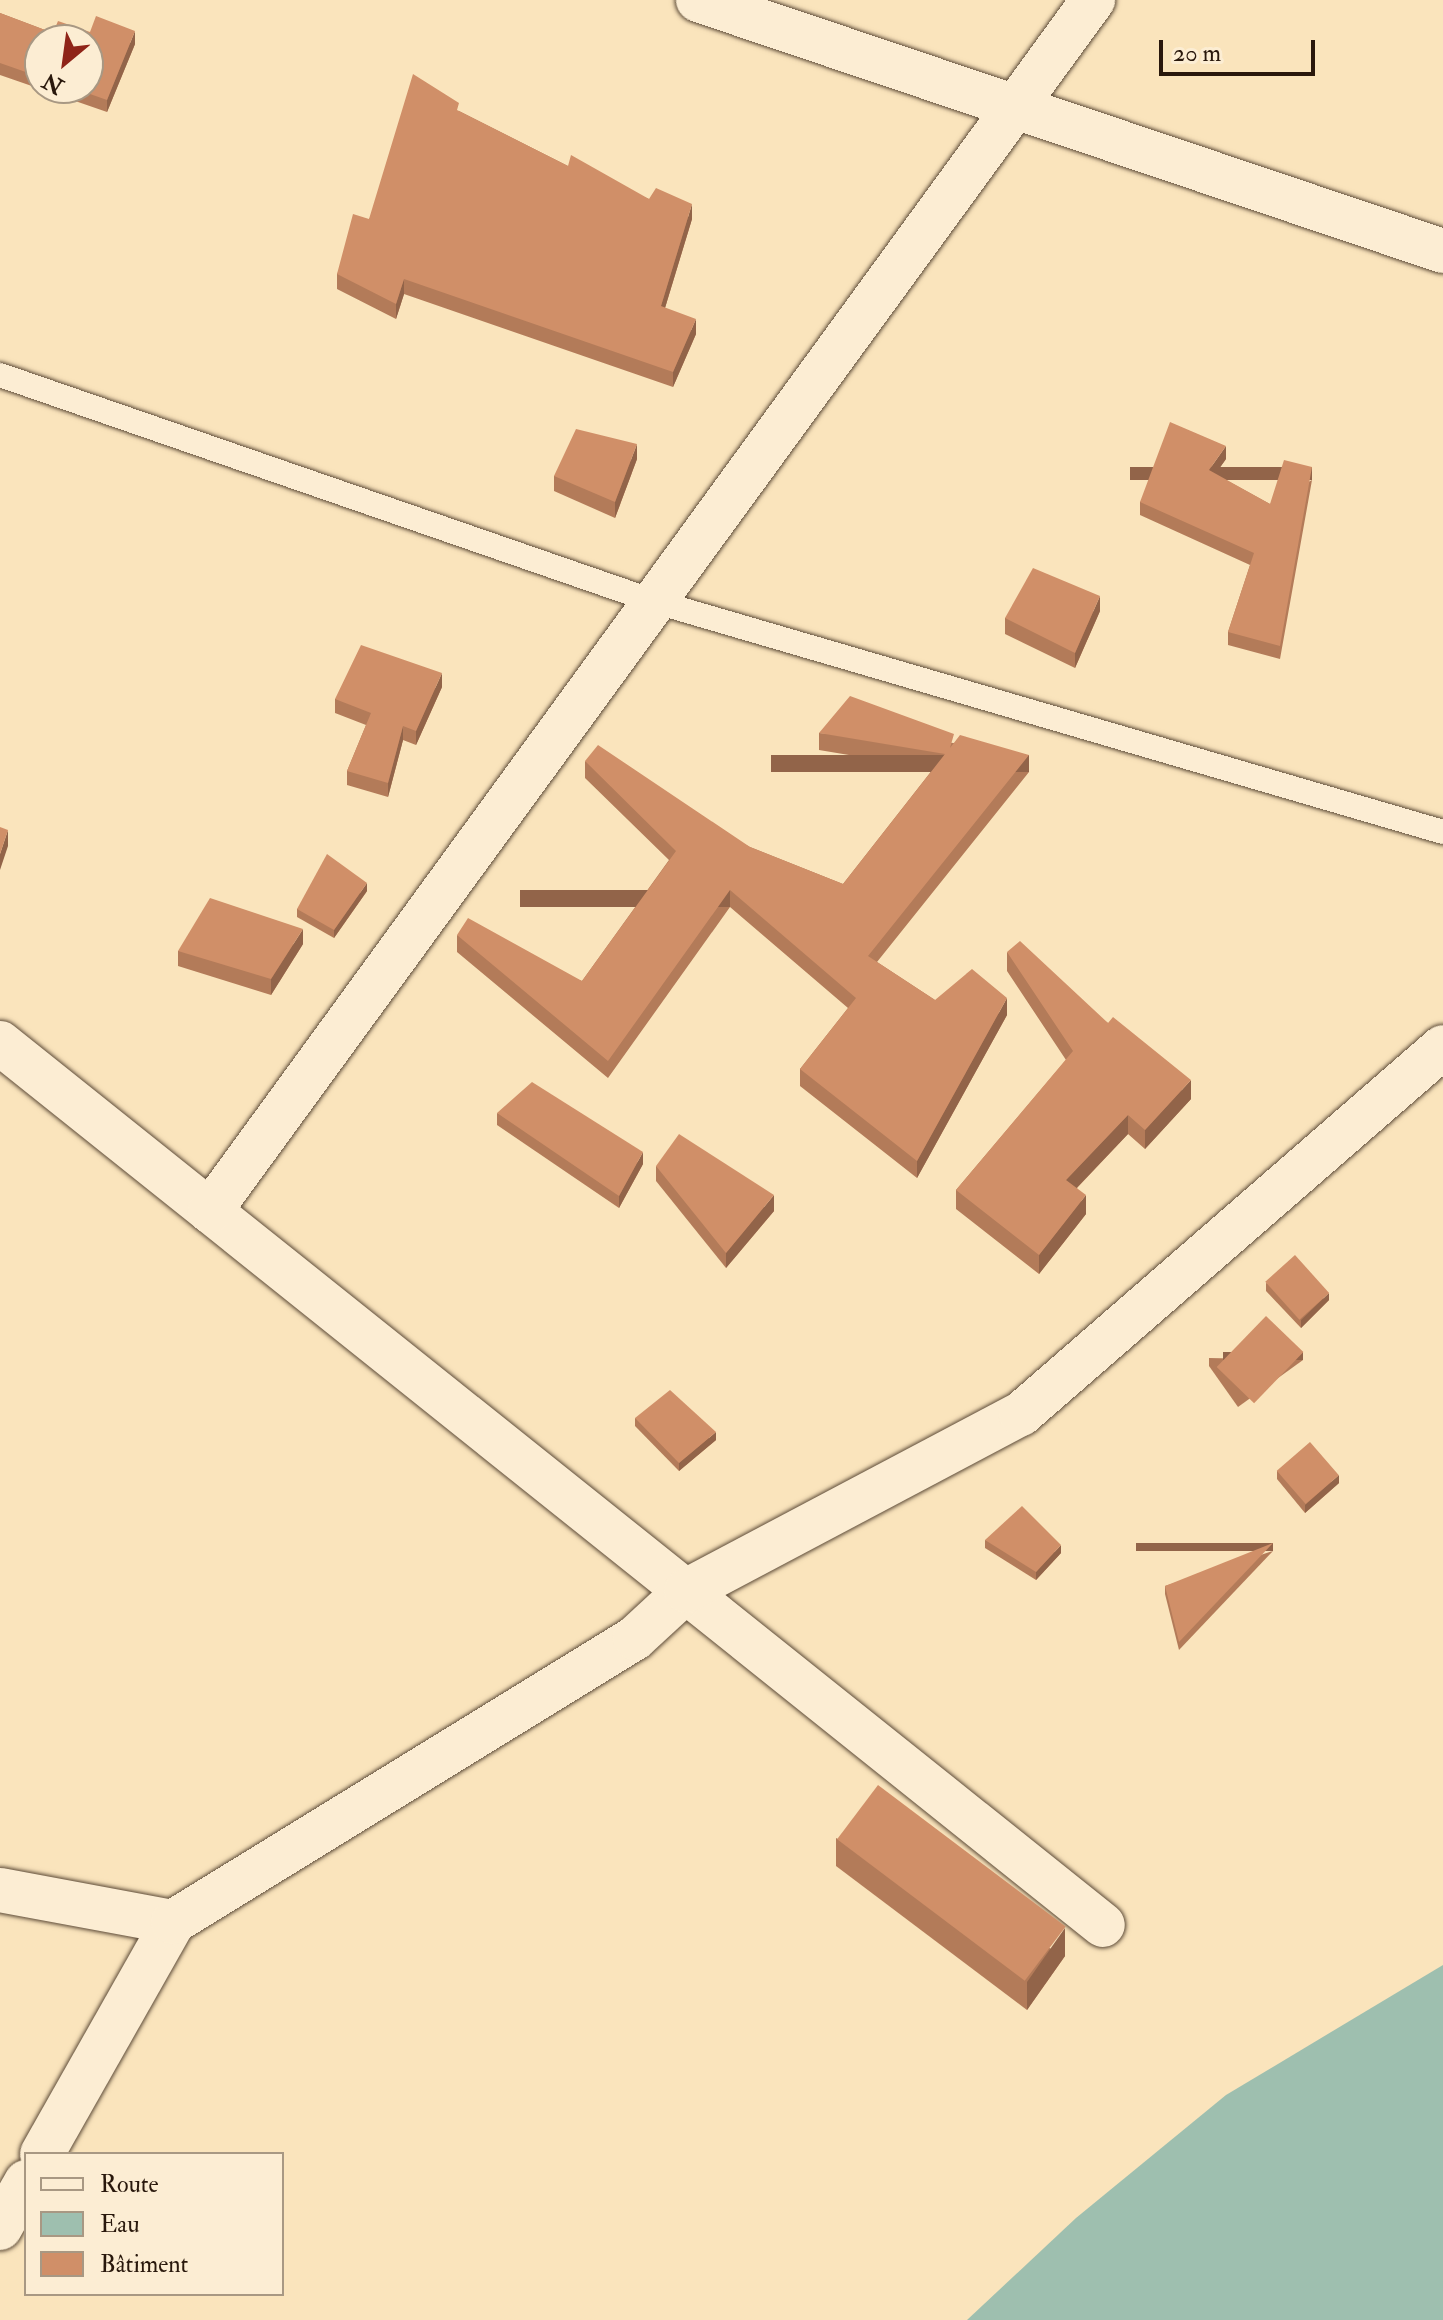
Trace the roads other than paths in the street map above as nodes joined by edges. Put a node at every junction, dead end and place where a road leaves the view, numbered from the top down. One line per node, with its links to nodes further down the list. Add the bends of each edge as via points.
1 (698, 0): 3 (street)
2 (1093, 0): 3 (street)
3 (1021, 105): 4 (street); 6 (street)
4 (1443, 251)
5 (0, 375): 6 (lane)
6 (653, 601): 7 (lane); 10 (street)
7 (1443, 832)
8 (0, 1043): 10 (street)
9 (1443, 1047): 11 (street, via 1021,1414)
10 (210, 1211): 11 (street)
11 (686, 1591): 13 (street, via 635,1638); 14 (street)
12 (0, 1890): 13 (street)
13 (173, 1922): 15 (street)
14 (1103, 1925)
15 (43, 2152)
16 (24, 2186): 17 (street)
17 (0, 2228)

